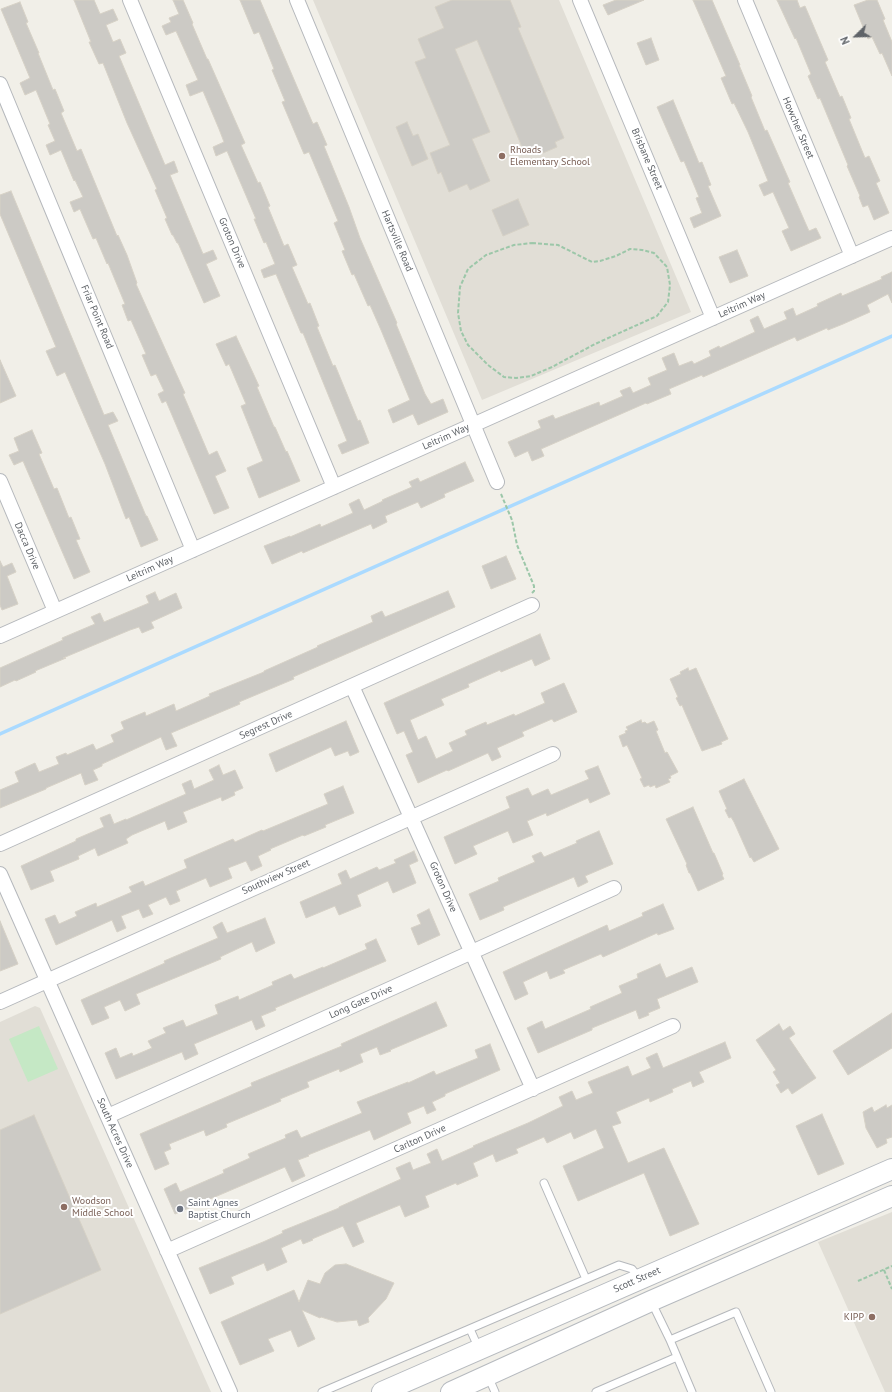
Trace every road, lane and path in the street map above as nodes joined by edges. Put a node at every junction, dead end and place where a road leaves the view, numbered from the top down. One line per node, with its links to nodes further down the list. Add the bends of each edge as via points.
1 (130, 0): 13 (street, Groton Drive)
2 (297, 0): 10 (street, Hartsville Road)
3 (580, 0): 8 (street, Brisbane Street)
4 (745, 0): 7 (street, Howcher Street)
5 (0, 84): 15 (street, Friar Point Road)
6 (892, 238): 7 (street, Leitrim Way)
7 (852, 256): 8 (street, Leitrim Way)
8 (713, 318): 10 (street, Leitrim Way)
9 (504, 378): 9 (path, via 468,345 461,331 458,313 460,288 468,269 486,255 514,245 532,243 558,245 592,262 630,250 642,250 654,253 667,267 670,285 668,302 657,316 532,376)
10 (474, 425): 12 (street, Hartsville Road); 13 (street, Leitrim Way)
11 (0, 480): 17 (street, Dacca Drive)
12 (497, 482)
13 (334, 487): 15 (street, Leitrim Way)
14 (501, 496): 16 (path, via 512,520 517,545 534,586 529,599)
15 (193, 550): 17 (street, Leitrim Way)
16 (532, 605): 19 (street, Segrest Drive)
17 (55, 611): 18 (street, Leitrim Way)
18 (0, 636)
19 (352, 686): 21 (street, Groton Drive); 22 (street, Segrest Drive)
20 (553, 754): 21 (street, Southview Street)
21 (412, 817): 25 (street, Groton Drive); 26 (street, Southview Street)
22 (0, 844)
23 (0, 874): 26 (street, South Acres Drive)
24 (614, 888): 25 (street, Long Gate Drive)
25 (472, 952): 29 (street, Groton Drive); 30 (street, Long Gate Drive)
26 (48, 980): 27 (street, Southview Street); 30 (street, South Acres Drive)
27 (0, 1002)
28 (673, 1026): 29 (street, Carlton Drive)
29 (533, 1089): 34 (street, Carlton Drive)
30 (108, 1116): 34 (street, South Acres Drive)
31 (892, 1169): 38 (main road, Scott Street)
32 (544, 1184): 37 (lane)
33 (892, 1196): 41 (main road)
34 (167, 1251): 48 (street, South Acres Drive)
35 (892, 1266): 36 (path)
36 (884, 1270): 39 (path); 40 (path)
37 (586, 1279): 38 (lane, via 619,1265 632,1269); 42 (lane)
38 (640, 1279): 41 (main road); 44 (main road, Scott Street)
39 (858, 1282)
40 (892, 1289)
41 (651, 1301): 43 (lane); 46 (main road)
42 (470, 1329): 44 (lane); 49 (lane)
43 (670, 1340): 45 (lane); 53 (lane, via 736,1312)
44 (479, 1350): 50 (main road, Scott Street)
45 (677, 1357): 47 (lane); 52 (lane)
46 (492, 1384): 51 (main road)
47 (690, 1391)
48 (230, 1392)
49 (322, 1392)
50 (382, 1392)
51 (451, 1392)
52 (596, 1392)
53 (771, 1392)

